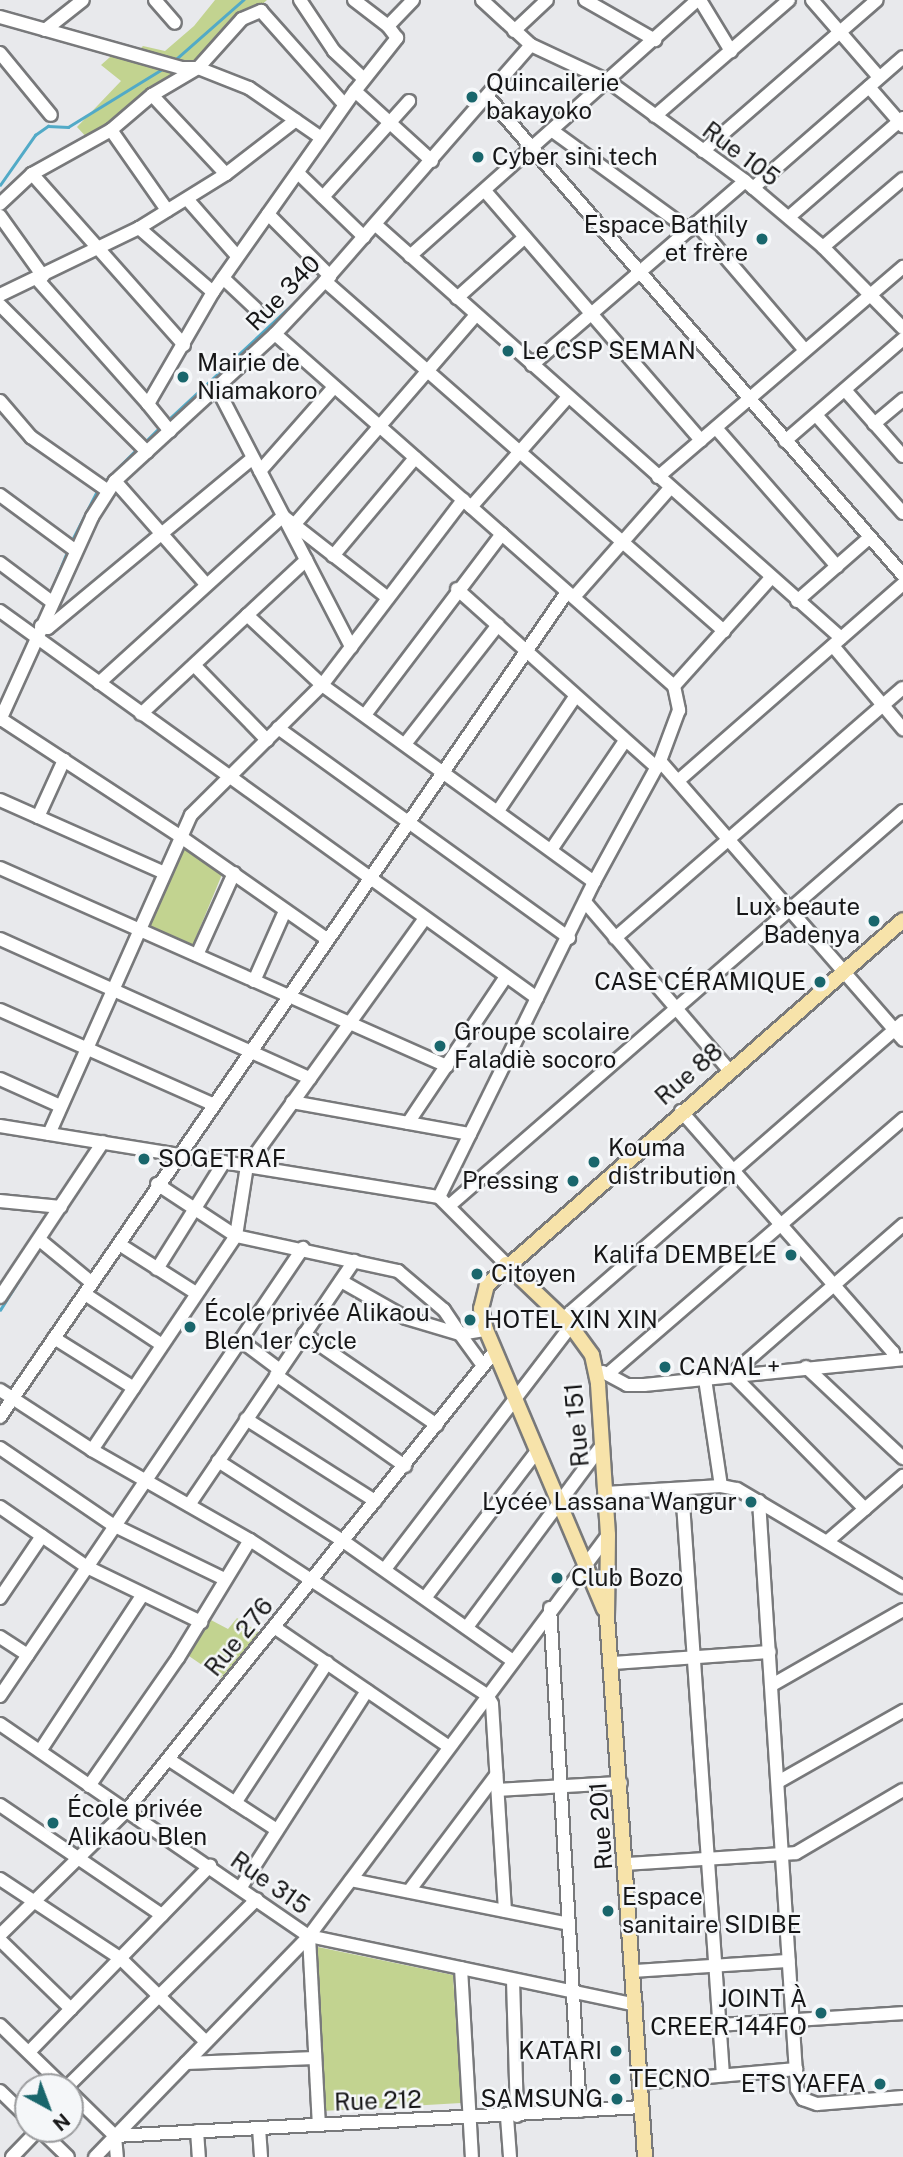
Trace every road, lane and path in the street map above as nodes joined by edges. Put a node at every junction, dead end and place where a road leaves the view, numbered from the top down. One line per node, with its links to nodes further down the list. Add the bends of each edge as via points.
1 (83, 0): 16 (street)
2 (155, 0): 14 (street)
3 (300, 0): 25 (street, via 334,51)
4 (354, 0): 15 (street)
5 (413, 0): 15 (street)
6 (482, 0): 17 (street, Rue 105)
7 (547, 0): 17 (street)
8 (586, 0): 19 (street)
9 (699, 0): 19 (street); 21 (street)
10 (789, 0): 21 (street)
11 (812, 0): 18 (street)
12 (877, 0): 18 (street)
13 (0, 17): 16 (street)
14 (175, 23)
15 (388, 26): 25 (street, via 397,38)
16 (45, 30): 24 (street, via 182,68)
17 (514, 31): 20 (street, Rue 105)
18 (840, 32): 26 (street); 43 (street)
19 (655, 40): 27 (street)
20 (531, 45): 27 (street, Rue 105); 31 (street, Rue 340)
21 (731, 51): 35 (street)
22 (0, 53): 34 (street)
23 (903, 57): 26 (street)
24 (198, 68): 30 (street); 33 (street, via 242,19 261,11); 36 (street, via 249,88)
25 (363, 78): 29 (street)
26 (879, 78): 28 (street)
27 (608, 81): 35 (street, Rue 105); 40 (street)
28 (869, 87): 38 (street); 49 (street)
29 (355, 91): 33 (street); 37 (street)
30 (152, 95): 39 (street); 47 (street)
31 (487, 96): 42 (street); 44 (street, Rue 340)
32 (409, 102): 37 (street)
33 (344, 104): 41 (street)
34 (51, 115)
35 (655, 116): 43 (street, Rue 105)
36 (296, 120): 41 (street); 47 (street)
37 (389, 122): 44 (street); 51 (street)
38 (902, 122): 57 (street)
39 (111, 130): 46 (street); 54 (street)
40 (554, 132): 42 (street); 59 (street)
41 (320, 137): 45 (street)
42 (533, 150): 50 (street); 68 (street)
43 (703, 151): 49 (street, Rue 105)
44 (432, 161): 58 (street, Rue 340)
45 (298, 173): 51 (street); 55 (street)
46 (32, 174): 53 (street); 63 (street)
47 (226, 174): 52 (street)
48 (903, 179): 64 (street)
49 (749, 185): 57 (street, Rue 105); 59 (street)
50 (485, 191): 61 (street); 66 (street)
51 (323, 198): 62 (street)
52 (187, 199): 54 (street); 65 (street)
53 (0, 204)
54 (166, 210): 60 (street)
55 (268, 214): 65 (street); 71 (street)
56 (0, 216): 69 (street)
57 (789, 217): 64 (street, Rue 105)
58 (376, 225): 62 (street, Rue 340); 66 (street)
59 (692, 227): 68 (street); 84 (street)
60 (139, 228): 63 (street); 72 (street)
61 (525, 236): 75 (street); 78 (street)
62 (364, 237): 71 (street, Rue 340)
63 (96, 247): 69 (street); 83 (street)
64 (823, 247): 73 (street, Rue 105)
65 (237, 256): 70 (street)
66 (410, 256): 75 (street)
67 (903, 267): 73 (street)
68 (639, 272): 78 (street); 91 (street)
69 (40, 278): 74 (street); 94 (street)
70 (223, 278): 72 (street); 77 (street)
71 (328, 279): 81 (street, Rue 340); 86 (street)
72 (213, 292): 83 (street)
73 (870, 294): 80 (street, Rue 105); 84 (street)
74 (0, 295)
75 (457, 298): 79 (street)
76 (0, 304): 102 (street)
77 (256, 309)
78 (592, 314): 85 (street); 100 (street)
79 (476, 315): 85 (street); 86 (street)
80 (903, 328)
81 (275, 334): 87 (street); 88 (street, Rue 340)
82 (903, 339): 89 (street)
83 (184, 345): 94 (street)
84 (806, 350): 91 (street)
85 (532, 365): 90 (street)
86 (427, 371): 97 (street); 103 (street)
87 (334, 387): 97 (street); 107 (street)
88 (217, 388): 99 (street, Rue 340); 105 (street)
89 (845, 390): 95 (street); 96 (street)
90 (568, 397): 103 (street); 108 (street)
91 (749, 399): 98 (street); 101 (street)
92 (0, 401): 109 (street, via 31,437)
93 (903, 401): 96 (street)
94 (148, 404): 99 (street)
95 (816, 415): 101 (street); 113 (street)
96 (874, 424): 104 (street)
97 (379, 426): 106 (street); 115 (street)
98 (716, 428): 100 (street); 124 (street)
99 (170, 431): 102 (street, Rue 340)
100 (701, 440): 108 (street)
101 (785, 441): 118 (street)
102 (147, 452): 109 (street, Rue 340)
103 (519, 452): 112 (street); 119 (street)
104 (903, 456)
105 (253, 458): 107 (street); 117 (street)
106 (415, 458): 112 (street); 121 (street)
107 (260, 471): 114 (street)
108 (658, 477): 110 (street)
109 (111, 486): 117 (street); 120 (street, Rue 340)
110 (670, 488): 119 (street); 126 (street)
111 (0, 495): 120 (street)
112 (467, 503): 116 (street); 131 (street)
113 (903, 513)
114 (283, 516): 115 (street); 122 (street); 127 (street)
115 (294, 525): 121 (street)
116 (502, 534): 129 (street); 130 (street)
117 (164, 535): 127 (street); 137 (street)
118 (869, 538): 124 (street); 125 (street)
119 (623, 543): 130 (street); 138 (street)
120 (76, 551): 133 (street, Rue 340)
121 (333, 556): 131 (street)
122 (306, 560): 135 (street); 140 (street)
123 (0, 563): 133 (street)
124 (837, 566): 132 (street)
125 (903, 575)
126 (771, 578): 132 (street); 138 (street)
127 (205, 583): 143 (street)
128 (903, 584): 139 (street)
129 (457, 589): 136 (street); 151 (street)
130 (571, 595): 141 (street); 145 (street)
131 (388, 598): 140 (street)
132 (797, 601): 139 (street)
133 (52, 602): 137 (street, Rue 340)
134 (0, 611): 137 (street)
135 (247, 615): 142 (street); 144 (street)
136 (498, 625): 141 (street); 157 (street)
137 (39, 631): 143 (street); 147 (street, Rue 340)
138 (724, 631): 145 (street)
139 (837, 642): 149 (street); 162 (street)
140 (351, 647): 144 (street)
141 (526, 652): 148 (street); 160 (street)
142 (194, 665): 150 (street); 155 (street)
143 (99, 683): 150 (street)
144 (321, 685): 151 (street); 153 (street)
145 (674, 686): 159 (street, via 679,710)
146 (903, 688): 149 (street)
147 (5, 692): 152 (street, Rue 340)
148 (575, 697): 156 (street); 164 (street)
149 (883, 706): 154 (street); 169 (street)
150 (141, 714): 161 (street)
151 (365, 715): 157 (street)
152 (0, 719): 158 (street)
153 (278, 728): 155 (street); 167 (street)
154 (903, 729)
155 (267, 740): 161 (street)
156 (624, 741): 159 (street); 170 (street)
157 (405, 744): 160 (street)
158 (64, 760): 166 (street); 168 (street)
159 (659, 764): 162 (street); 175 (street)
160 (443, 772): 164 (street); 167 (street)
161 (228, 779): 168 (street, via 191,815); 174 (street)
162 (679, 780): 169 (street)
163 (0, 800): 166 (street)
164 (498, 811): 170 (street)
165 (903, 811): 177 (street)
166 (38, 817): 172 (street)
167 (408, 823): 174 (street); 183 (street)
168 (181, 836): 172 (street); 173 (street)
169 (728, 839): 177 (street); 182 (street)
170 (551, 850): 175 (street)
171 (0, 868): 181 (street)
172 (165, 873): 181 (street)
173 (234, 873): 178 (street); 186 (street)
174 (370, 879): 179 (street); 185 (street)
175 (594, 882): 176 (street)
176 (585, 902): 182 (street); 183 (street)
177 (789, 910): 187 (street); 193 (street)
178 (285, 911): 185 (street); 189 (street)
179 (424, 920): 188 (street); 195 (street)
180 (903, 920): 187 (main road, Rue 88)
181 (139, 930): 186 (street); 190 (street)
182 (615, 937): 193 (street)
183 (569, 938): 192 (street)
184 (0, 939): 190 (street)
185 (328, 940): 191 (street)
186 (197, 956): 189 (street)
187 (843, 971): 196 (street); 200 (main road, Rue 88)
188 (505, 978): 192 (street); 199 (street)
189 (254, 981): 191 (street)
190 (113, 989): 197 (street); 198 (street)
191 (289, 997): 195 (street); 198 (street)
192 (537, 998): 211 (street)
193 (676, 1008): 200 (street); 218 (street)
194 (0, 1010): 197 (street)
195 (350, 1023): 199 (street); 201 (street)
196 (900, 1031): 216 (street)
197 (86, 1048): 204 (street); 205 (street)
198 (252, 1051): 201 (street); 205 (street)
199 (447, 1066): 208 (street)
200 (729, 1070): 206 (main road, Rue 88)
201 (310, 1078): 203 (street)
202 (0, 1079): 204 (street)
203 (292, 1102): 208 (street); 215 (street)
204 (60, 1105): 210 (street)
205 (214, 1105): 213 (street)
206 (681, 1111): 216 (street); 229 (main road, Rue 88)
207 (903, 1119): 222 (street)
208 (408, 1123): 211 (street)
209 (0, 1126): 210 (street)
210 (49, 1133): 212 (street)
211 (470, 1134): 218 (street)
212 (103, 1142): 213 (street); 220 (street)
213 (180, 1155): 214 (street); 217 (street)
214 (224, 1162): 215 (street); 221 (street)
215 (247, 1166): 218 (street); 224 (street)
216 (733, 1170): 222 (street); 236 (street)
217 (158, 1184): 221 (street); 226 (street)
218 (444, 1201): 229 (street)
219 (1, 1202): 220 (street)
220 (61, 1207): 225 (street)
221 (196, 1209): 224 (street); 230 (street)
222 (781, 1225): 232 (street); 248 (street)
223 (903, 1225): 232 (street)
224 (236, 1236): 227 (street); 234 (street)
225 (41, 1241): 233 (street); 235 (street)
226 (119, 1244): 230 (street); 233 (street)
227 (303, 1248): 228 (street); 241 (street)
228 (354, 1261): 231 (street); 239 (street, via 398,1271 444,1310)
229 (506, 1265): 236 (main road, Rue 151); 237 (main road, Rue 88, via 487,1285 481,1309)
230 (157, 1269): 234 (street)
231 (341, 1281): 238 (street); 239 (street, via 406,1318)
232 (834, 1285): 244 (street); 249 (street)
233 (88, 1288): 240 (street); 242 (street)
234 (196, 1293): 242 (street)
235 (0, 1297)
236 (567, 1322): 248 (main road, Rue 151); 253 (street)
237 (486, 1330): 239 (street); 243 (main road, Rue 88)
238 (304, 1334): 247 (street); 257 (street)
239 (460, 1334): 245 (street)
240 (54, 1338): 251 (street); 254 (street)
241 (240, 1340): 247 (street); 266 (street)
242 (162, 1345): 251 (street)
243 (494, 1352): 245 (street, Rue 276); 253 (main road, Rue 88)
244 (898, 1354): 246 (street)
245 (483, 1366): 257 (street, Rue 276)
246 (806, 1367): 249 (street); 262 (street)
247 (278, 1372): 256 (street); 264 (street)
248 (602, 1372): 250 (street, via 627,1385); 258 (main road, Rue 151)
249 (732, 1374): 250 (street); 275 (street)
250 (705, 1379): 267 (street)
251 (134, 1388): 260 (street)
252 (0, 1390): 254 (street)
253 (514, 1397): 261 (main road, Rue 88); 284 (street)
254 (12, 1398): 255 (street); 260 (street)
255 (0, 1417)
256 (246, 1419): 263 (street); 271 (street)
257 (437, 1425): 264 (street, Rue 276)
258 (602, 1445): 269 (main road, Rue 151); 272 (street)
259 (0, 1448): 276 (street)
260 (92, 1450): 266 (street)
261 (537, 1451): 272 (main road, Rue 88); 290 (street)
262 (903, 1458)
263 (218, 1461): 273 (street); 281 (street)
264 (405, 1466): 271 (street, Rue 276)
265 (903, 1476): 275 (street)
266 (146, 1482): 273 (street); 276 (street)
267 (721, 1486): 268 (street); 270 (street)
268 (682, 1489): 269 (street); 300 (street)
269 (605, 1493): 277 (main road, Rue 151)
270 (759, 1500): 280 (street); 298 (street)
271 (375, 1501): 281 (street, Rue 276)
272 (559, 1504): 282 (main road, Rue 88); 296 (street)
273 (189, 1505): 279 (street)
274 (0, 1507): 278 (street)
275 (865, 1509): 280 (street)
276 (113, 1525): 283 (street); 285 (street)
277 (608, 1535): 282 (street); 293 (main road, Rue 151)
278 (42, 1536): 283 (street); 289 (street)
279 (250, 1539): 285 (street); 286 (street)
280 (829, 1540): 287 (street)
281 (343, 1541): 284 (street); 286 (street, Rue 276)
282 (584, 1563): 291 (street); 293 (main road, Rue 88)
283 (87, 1567): 288 (street); 299 (street)
284 (385, 1569): 290 (street)
285 (225, 1579): 294 (street)
286 (312, 1580): 295 (street, Rue 276); 306 (street)
287 (903, 1587)
288 (142, 1596): 294 (street); 311 (street)
289 (0, 1598)
290 (425, 1598): 296 (street)
291 (550, 1608): 301 (street); 317 (street)
292 (903, 1610): 304 (street)
293 (607, 1617): 303 (main road, Rue 201)
294 (201, 1622): 316 (street)
295 (274, 1627): 302 (street); 312 (street, Rue 276)
296 (467, 1627): 301 (street)
297 (0, 1637): 299 (street)
298 (770, 1652): 300 (street); 304 (street)
299 (28, 1655): 307 (street)
300 (695, 1657): 303 (street); 326 (street)
301 (512, 1660): 306 (street)
302 (327, 1663): 305 (street); 320 (street)
303 (612, 1663): 315 (main road, Rue 201)
304 (772, 1685): 314 (street)
305 (367, 1691): 310 (street); 323 (street)
306 (487, 1695): 310 (street); 313 (street, via 492,1704)
307 (0, 1696)
308 (903, 1711): 314 (street)
309 (0, 1724): 311 (street, Rue 315)
310 (447, 1746): 330 (street)
311 (40, 1751): 316 (street, Rue 315)
312 (168, 1759): 320 (street); 322 (street, Rue 276)
313 (496, 1775): 318 (street); 332 (street)
314 (778, 1782): 324 (street)
315 (621, 1783): 317 (street); 327 (main road, Rue 201)
316 (89, 1786): 322 (street, Rue 315)
317 (562, 1787): 318 (street); 337 (street)
318 (498, 1790): 335 (street)
319 (903, 1790): 324 (street, via 796,1853)
320 (235, 1803): 323 (street)
321 (0, 1805): 325 (street)
322 (127, 1810): 325 (street, Rue 276); 328 (street, Rue 315)
323 (277, 1830): 331 (street)
324 (783, 1853): 326 (street); 342 (street)
325 (80, 1857): 334 (street, Rue 276); 336 (street)
326 (708, 1859): 327 (street); 343 (street)
327 (626, 1864): 345 (main road, Rue 201)
328 (210, 1866): 331 (street, Rue 315); 336 (street)
329 (0, 1879): 334 (street)
330 (351, 1880): 332 (street); 339 (street)
331 (240, 1887): 333 (street, Rue 315)
332 (409, 1891): 335 (street)
333 (257, 1899): 339 (street, Rue 315); 348 (street)
334 (34, 1902): 338 (street, Rue 276); 341 (street)
335 (505, 1911): 337 (street)
336 (162, 1915): 341 (street)
337 (569, 1924): 347 (street)
338 (0, 1935)
339 (309, 1936): 344 (street, Rue 315); 355 (street); 357 (street)
340 (0, 1940): 350 (street)
341 (120, 1958): 348 (street); 350 (street)
342 (789, 1961): 343 (street); 352 (street)
343 (715, 1965): 345 (street); 353 (street)
344 (461, 1968): 346 (street, Rue 315); 371 (street)
345 (634, 1971): 349 (main road, Rue 201)
346 (513, 1979): 347 (street, Rue 315); 370 (street)
347 (575, 1992): 349 (street, Rue 315); 369 (street)
348 (159, 1996): 355 (street); 361 (street)
349 (636, 2005): 363 (main road, Rue 201)
350 (71, 2009): 356 (street)
351 (903, 2013): 352 (street)
352 (793, 2020): 353 (street); 359 (street)
353 (719, 2025): 362 (street)
354 (0, 2026): 356 (street)
355 (206, 2042): 358 (street)
356 (29, 2052): 360 (street)
357 (315, 2058): 358 (street); 372 (street)
358 (186, 2063): 375 (street)
359 (796, 2069): 362 (street); 365 (street, via 803,2099 817,2104)
360 (51, 2073)
361 (79, 2073)
362 (723, 2075): 363 (street)
363 (640, 2082): 368 (main road, Rue 201)
364 (0, 2091): 366 (street)
365 (903, 2097)
366 (14, 2104)
367 (84, 2106): 375 (street)
368 (642, 2107): 369 (street, Rue 212); 386 (main road, Rue 201)
369 (580, 2111): 370 (street, Rue 212)
370 (512, 2116): 371 (street, Rue 212); 385 (street)
371 (469, 2119): 372 (street, Rue 212); 384 (street)
372 (319, 2124): 373 (street, Rue 212)
373 (259, 2128): 374 (street, Rue 212); 383 (street)
374 (197, 2131): 375 (street, Rue 212); 382 (street)
375 (115, 2136): 380 (street); 381 (street)
376 (26, 2143): 378 (street)
377 (54, 2143): 379 (street)
378 (12, 2157)
379 (68, 2157)
380 (95, 2157)
381 (117, 2157)
382 (199, 2157)
383 (261, 2157)
384 (471, 2157)
385 (510, 2157)
386 (645, 2157)

